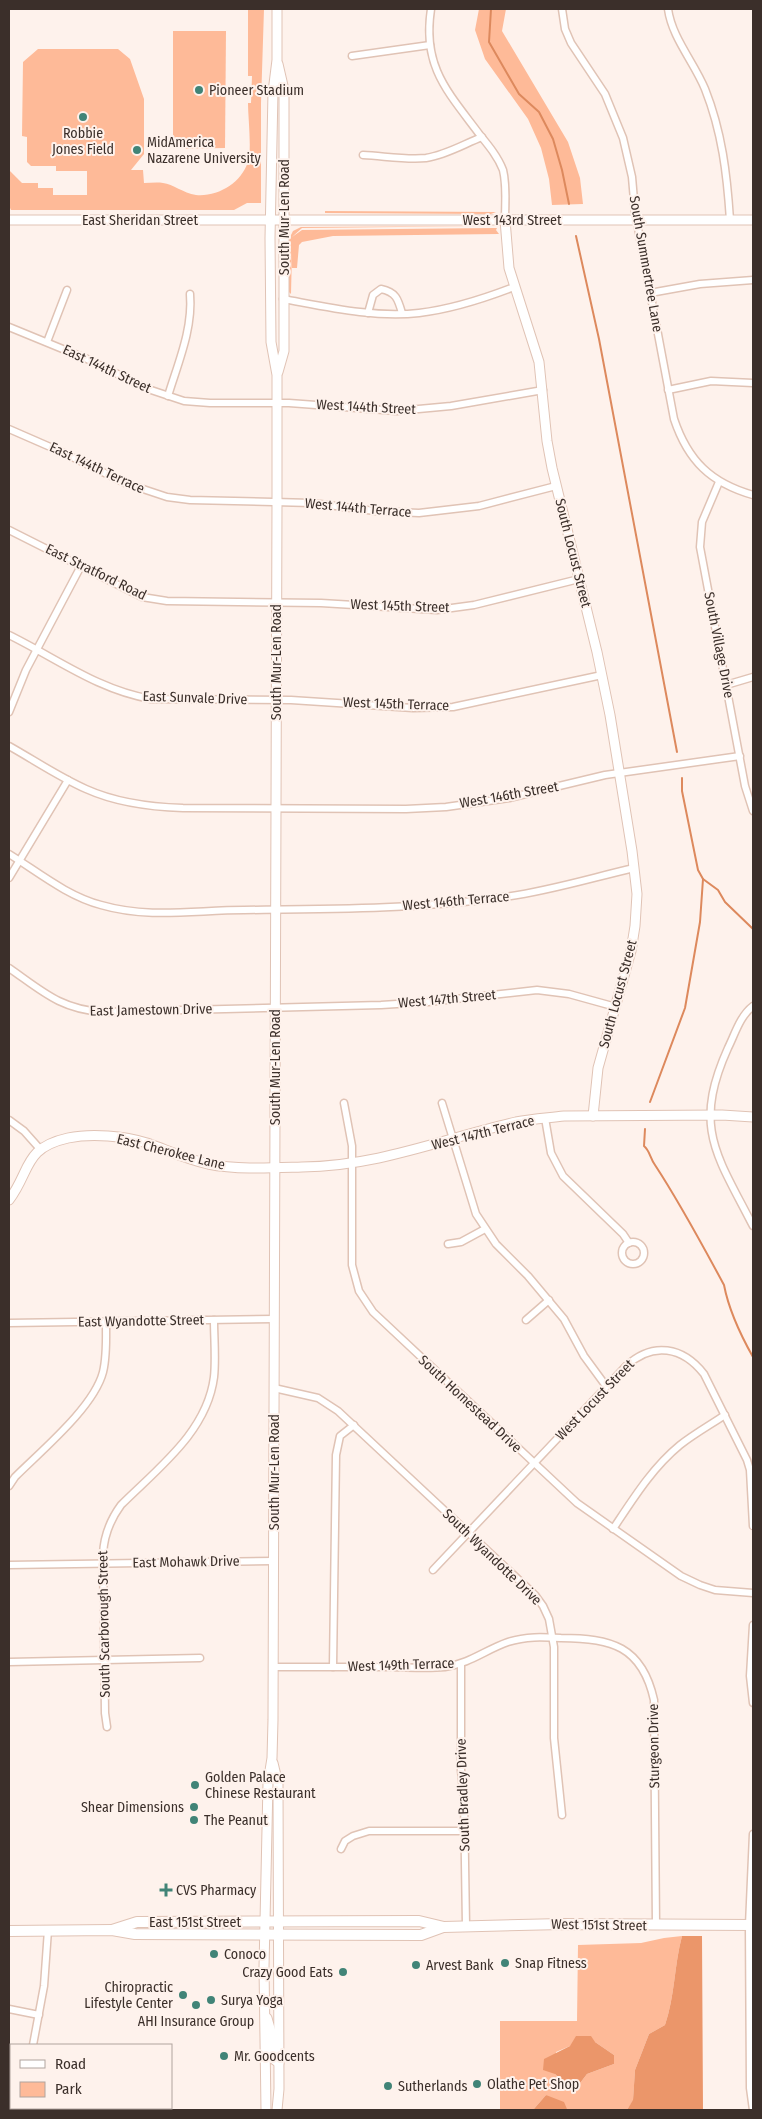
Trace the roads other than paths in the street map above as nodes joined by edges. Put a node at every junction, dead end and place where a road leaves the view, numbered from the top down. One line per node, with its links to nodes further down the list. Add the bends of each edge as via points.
1 (278, 9): 7 (main road, South Mur-Len Road)
2 (432, 9): 5 (street, South Locust Street)
3 (562, 9): 14 (street, South Summertree Lane, via 571,43 605,94 624,138)
4 (668, 9): 15 (street, via 713,111 726,161)
5 (430, 45): 6 (street); 8 (street, South Locust Street, via 440,79)
6 (352, 56)
7 (277, 60): 10 (main road, South Mur-Len Road, via 273,92); 11 (main road, South Mur-Len Road, via 284,90)
8 (482, 137): 9 (street, via 428,158); 13 (street, South Locust Street, via 503,170)
9 (363, 155)
10 (271, 219): 11 (main road, West 143rd Street); 12 (main road, East Sheridan Street); 27 (main road, South Mur-Len Road, via 271,342)
11 (284, 219): 13 (main road, West 143rd Street); 22 (main road, South Mur-Len Road)
12 (9, 220)
13 (505, 220): 14 (main road, West 143rd Street); 18 (main road, South Locust Street, via 506,249)
14 (636, 220): 15 (main road, West 143rd Street); 20 (street, South Summertree Lane)
15 (730, 220): 16 (main road, West 143rd Street)
16 (753, 220)
17 (753, 280): 20 (street, via 700,284)
18 (514, 287): 24 (street, via 448,309); 29 (main road, South Locust Street, via 535,343)
19 (67, 290): 26 (street, East 144th Street)
20 (650, 293): 30 (street, South Summertree Lane)
21 (190, 294): 31 (street, East 144th Street, via 191,316)
22 (283, 299): 23 (street); 27 (main road, South Mur-Len Road, via 284,351)
23 (368, 313): 24 (street); 24 (street, via 373,295 381,289 391,291 398,298)
24 (402, 313)
25 (9, 327): 26 (street, East 144th Street)
26 (47, 342): 31 (street, East 144th Street)
27 (277, 375): 32 (main road, South Mur-Len Road)
28 (753, 383): 30 (street, via 712,382)
29 (543, 390): 32 (street, West 144th Street, via 421,410); 35 (main road, South Locust Street, via 547,441)
30 (668, 390): 34 (street, South Summertree Lane, via 674,419 687,449)
31 (168, 396): 32 (street, East 144th Street, via 210,403)
32 (277, 403): 37 (main road, South Mur-Len Road)
33 (9, 429): 37 (street, East 144th Terrace, via 145,491 190,500)
34 (719, 482): 36 (street, South Summertree Lane); 46 (street, South Village Drive, via 702,522 700,547)
35 (556, 486): 37 (street, West 144th Terrace, via 472,507 419,513); 40 (main road, South Locust Street)
36 (753, 495)
37 (277, 502): 41 (main road, South Mur-Len Road)
38 (9, 530): 39 (street, East Stratford Road)
39 (81, 566): 41 (street, East Stratford Road, via 134,593 157,600); 43 (street)
40 (579, 579): 41 (street, West 145th Street, via 474,605 437,610); 44 (main road, South Locust Street)
41 (276, 602): 47 (main road, South Mur-Len Road)
42 (9, 635): 43 (street, East Sunvale Drive)
43 (36, 649): 47 (street, East Sunvale Drive, via 101,684 132,696 163,700); 48 (street)
44 (602, 675): 47 (street, West 145th Terrace, via 453,707 413,708); 51 (main road, South Locust Street)
45 (753, 677): 46 (street)
46 (726, 685): 50 (street, South Village Drive)
47 (276, 700): 54 (main road, South Mur-Len Road)
48 (9, 712)
49 (9, 746): 52 (street, West 146th Street)
50 (740, 756): 51 (street, West 146th Street); 53 (street, South Village Drive)
51 (619, 773): 54 (street, West 146th Street, via 509,798 446,807); 58 (main road, South Locust Street)
52 (68, 780): 54 (street, West 146th Street, via 102,796 152,807); 57 (street)
53 (752, 801): 55 (street, South Village Drive)
54 (276, 808): 60 (main road, South Mur-Len Road)
55 (753, 811)
56 (9, 854): 57 (street, West 146th Terrace)
57 (19, 861): 59 (street); 60 (street, West 146th Terrace, via 82,898 117,910 159,914)
58 (634, 868): 60 (street, West 146th Terrace, via 528,893 468,902); 63 (main road, South Locust Street, via 635,926)
59 (9, 878)
60 (276, 910): 64 (main road, South Mur-Len Road)
61 (9, 968): 64 (street, East Jamestown Drive, via 60,1002 82,1010)
62 (753, 1006): 67 (street, via 744,1016 714,1082)
63 (616, 1007): 64 (street, West 147th Street, via 569,994 537,990 428,1002); 68 (main road, South Locust Street, via 598,1068)
64 (275, 1008): 75 (main road, South Mur-Len Road)
65 (344, 1103): 74 (street, South Homestead Drive)
66 (442, 1103): 72 (street)
67 (710, 1115): 68 (main road, West 147th Terrace); 69 (main road, West 147th Terrace); 77 (street, via 714,1146)
68 (593, 1116): 70 (main road, West 147th Terrace)
69 (753, 1117)
70 (545, 1118): 72 (main road, West 147th Terrace); 79 (street, via 551,1153 563,1176 624,1234)
71 (9, 1120): 73 (street, via 30,1136)
72 (453, 1139): 74 (main road, West 147th Terrace); 78 (street, via 470,1198)
73 (40, 1149): 75 (main road, East Cherokee Lane, via 52,1142 71,1138 113,1137 146,1143 210,1164); 76 (main road, via 24,1170)
74 (352, 1164): 75 (main road, West 147th Terrace); 91 (street, South Homestead Drive, via 352,1265 354,1278 365,1301 382,1321)
75 (275, 1166): 82 (main road, South Mur-Len Road)
76 (9, 1200)
77 (753, 1226)
78 (485, 1229): 80 (street, via 461,1242); 81 (street)
79 (629, 1243)
80 (448, 1244)
81 (549, 1300): 84 (street); 87 (street)
82 (274, 1318): 83 (street, East Wyandotte Street); 88 (main road, South Mur-Len Road)
83 (214, 1320): 85 (street, East Wyandotte Street); 97 (street, South Scarborough Street, via 214,1377 206,1408 188,1437 115,1514 106,1534)
84 (526, 1320)
85 (106, 1322): 86 (street, East Wyandotte Street); 92 (street, via 104,1369 95,1393)
86 (9, 1323)
87 (606, 1386): 89 (street, West Locust Street, via 638,1356 659,1350 671,1351 696,1364); 91 (street, West Locust Street)
88 (274, 1388): 90 (street, South Wyandotte Drive, via 318,1398); 96 (main road, South Mur-Len Road)
89 (725, 1415): 93 (street, West Locust Street, via 750,1470); 94 (street, via 667,1457)
90 (354, 1425): 95 (street, South Wyandotte Drive); 108 (street, via 340,1436 336,1455)
91 (534, 1464): 94 (street, South Homestead Drive); 95 (street, West Locust Street)
92 (9, 1486)
93 (753, 1526)
94 (613, 1529): 100 (street, South Homestead Drive, via 700,1585)
95 (468, 1533): 99 (street); 102 (street, South Wyandotte Drive, via 544,1606)
96 (274, 1561): 97 (street, East Mohawk Drive); 107 (main road, South Mur-Len Road)
97 (103, 1564): 98 (street, East Mohawk Drive); 104 (street, South Scarborough Street)
98 (9, 1565)
99 (433, 1570)
100 (753, 1593)
101 (753, 1625): 109 (street, via 750,1676)
102 (553, 1638): 106 (street, West 149th Terrace, via 508,1642); 112 (street, South Wyandotte Drive, via 555,1757); 121 (street, Sturgeon Drive, via 595,1639 618,1646 636,1660 651,1685 655,1712)
103 (200, 1658): 104 (street)
104 (105, 1661): 105 (street); 110 (street, South Scarborough Street)
105 (9, 1662)
106 (461, 1664): 108 (street, West 149th Terrace); 113 (street, South Bradley Drive, via 461,1770)
107 (273, 1667): 108 (street, West 149th Terrace); 111 (main road, South Mur-Len Road)
108 (334, 1667)
109 (753, 1703)
110 (107, 1727)
111 (272, 1758): 116 (main road, South Mur-Len Road, via 268,1783); 117 (main road, South Mur-Len Road, via 278,1784)
112 (562, 1815)
113 (465, 1831): 115 (street, via 369,1831 345,1841); 120 (street, South Bradley Drive)
114 (753, 1834): 118 (street)
115 (341, 1849)
116 (266, 1921): 117 (main road, East 151st Street); 123 (main road, East 151st Street, via 137,1922); 125 (main road, South Mur-Len Road)
117 (279, 1922): 119 (main road, West 151st Street, via 419,1921); 126 (main road, South Mur-Len Road)
118 (751, 1925): 121 (main road, West 151st Street); 127 (street)
119 (444, 1926): 120 (main road, West 151st Street); 126 (main road, West 151st Street, via 421,1935)
120 (466, 1926): 121 (main road, West 151st Street)
121 (656, 1926)
122 (48, 1930): 123 (main road, East 151st Street); 124 (main road, East 151st Street); 130 (street)
123 (112, 1930): 125 (main road, East 151st Street, via 135,1934)
124 (9, 1931)
125 (265, 1934): 126 (main road, West 151st Street); 129 (main road, South Mur-Len Road)
126 (278, 1934): 132 (main road, South Mur-Len Road)
127 (751, 1989): 137 (street)
128 (9, 2009): 130 (street)
129 (264, 2013): 132 (main road, via 271,2032 272,2058); 135 (main road, South Mur-Len Road)
130 (39, 2015): 131 (street)
131 (33, 2044)
132 (279, 2063): 136 (main road, South Mur-Len Road)
133 (13, 2109): 134 (street)
134 (18, 2110)
135 (266, 2110)
136 (277, 2110)
137 (752, 2110)

